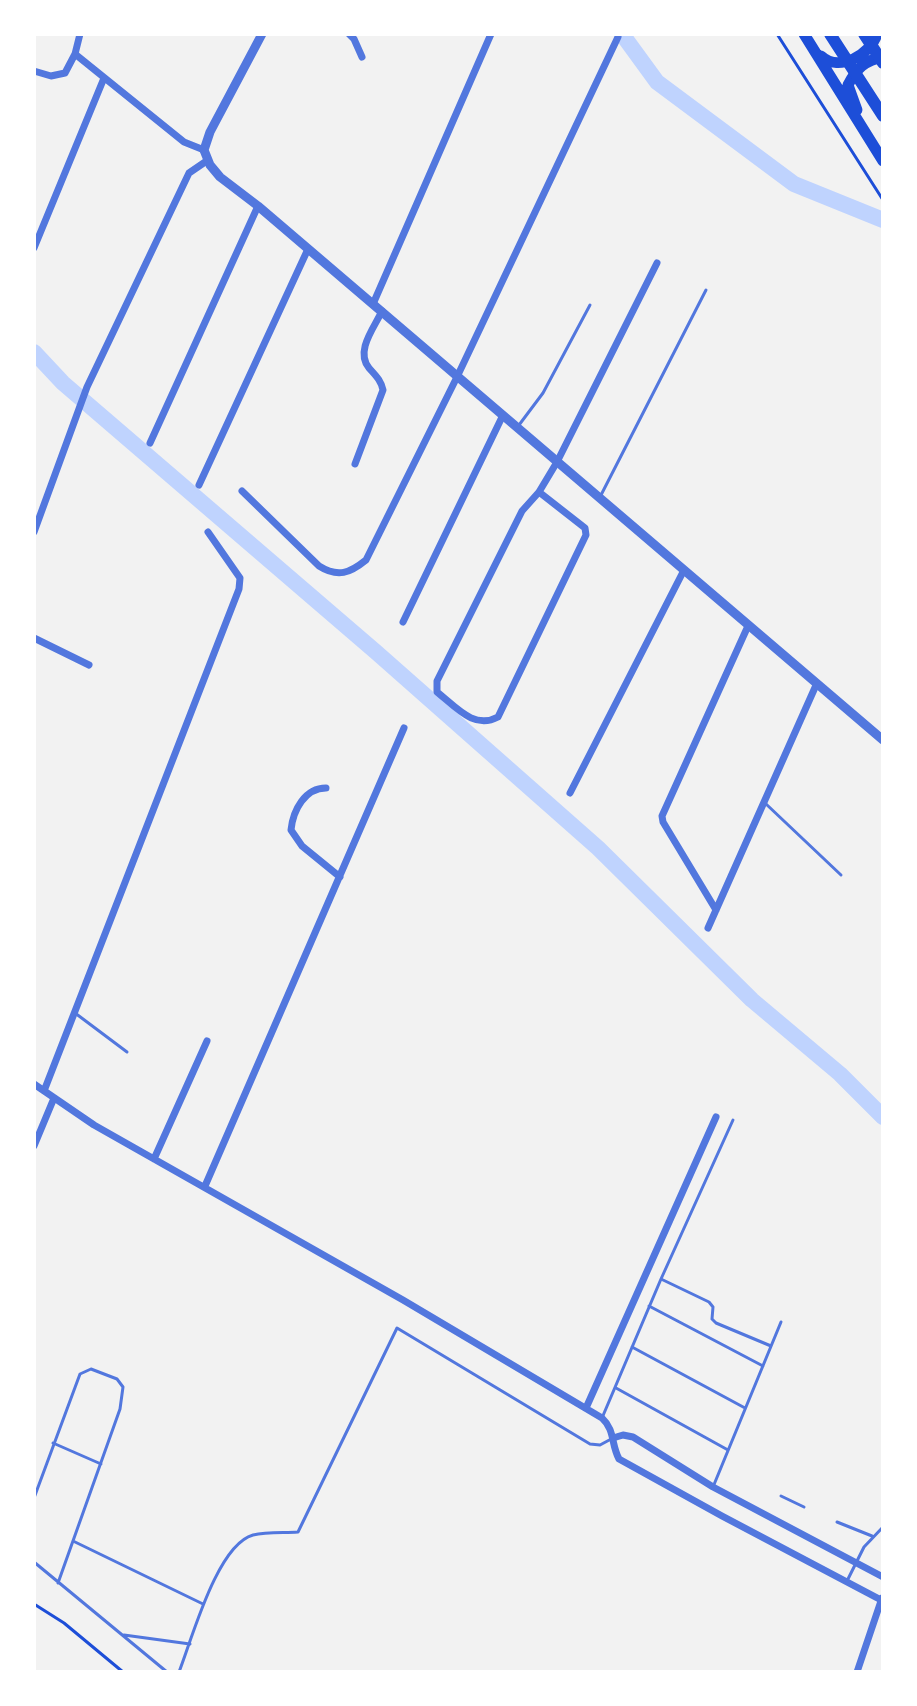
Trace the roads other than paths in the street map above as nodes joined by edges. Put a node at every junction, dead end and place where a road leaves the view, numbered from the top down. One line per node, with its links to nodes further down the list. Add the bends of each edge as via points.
1 (80, 34): 11 (street)
2 (262, 34): 18 (street, via 210,132)
3 (349, 34): 12 (street)
4 (491, 34): 26 (street)
5 (804, 34): 10 (main road)
6 (830, 34): 16 (highway)
7 (864, 34): 13 (highway)
8 (877, 34): 10 (main road, via 873,45 838,64)
9 (618, 37): 27 (street)
10 (814, 49): 17 (main road)
11 (75, 54): 14 (street, via 65,73); 15 (street)
12 (362, 57)
13 (883, 60): 17 (main road, via 873,59 856,70 848,85)
14 (34, 71)
15 (104, 78): 18 (street); 21 (street)
16 (883, 116)
17 (863, 130): 19 (main road)
18 (206, 155): 20 (street, via 220,177); 37 (street, via 189,173 87,387)
19 (883, 161)
20 (258, 206): 22 (street); 30 (street)
21 (34, 248)
22 (308, 249): 26 (street); 33 (street)
23 (657, 263): 31 (street)
24 (706, 290): 36 (lane)
25 (590, 305): 29 (lane, via 543,393)
26 (378, 308): 27 (street); 32 (street, via 363,354 383,390)
27 (457, 377): 28 (street); 34 (street, via 366,560 351,572 331,573 319,566)
28 (503, 415): 29 (street); 40 (street)
29 (517, 428): 31 (street)
30 (150, 443)
31 (557, 462): 35 (street); 36 (street)
32 (355, 464)
33 (199, 485)
34 (242, 491)
35 (539, 492): 35 (street, via 522,511 435,688 476,722 498,717 586,535 585,528)
36 (599, 498): 39 (street)
37 (34, 532)
38 (208, 532): 54 (street, via 240,578 239,589)
39 (684, 570): 41 (street); 48 (street)
40 (403, 622)
41 (748, 626): 44 (street); 52 (street, via 662,816)
42 (34, 638): 43 (street)
43 (89, 665)
44 (817, 683): 46 (street); 49 (street)
45 (404, 728): 51 (street)
46 (883, 740)
47 (326, 788): 51 (street, via 308,793 291,830)
48 (570, 793)
49 (764, 802): 50 (lane); 52 (street)
50 (841, 875)
51 (340, 877): 64 (street)
52 (716, 910): 53 (street)
53 (708, 928)
54 (74, 1013): 56 (lane); 58 (street)
55 (207, 1041): 63 (street)
56 (127, 1052)
57 (34, 1084): 58 (street)
58 (44, 1091): 59 (street)
59 (54, 1098): 62 (street); 63 (street)
60 (716, 1117): 72 (street)
61 (733, 1120): 65 (lane)
62 (34, 1146)
63 (154, 1159): 64 (street)
64 (205, 1186): 72 (street)
65 (661, 1279): 66 (lane); 68 (lane, via 709,1302 716,1323)
66 (649, 1306): 69 (lane); 70 (lane)
67 (781, 1322): 68 (lane)
68 (771, 1346): 70 (lane)
69 (632, 1347): 71 (lane); 73 (lane)
70 (763, 1366): 73 (lane)
71 (615, 1387): 74 (lane); 77 (lane)
72 (586, 1408): 74 (street)
73 (745, 1408): 77 (lane)
74 (602, 1418): 75 (street, via 611,1426)
75 (613, 1438): 79 (street, via 633,1437); 90 (street, via 619,1459); 93 (lane, via 590,1444 397,1328 298,1532 251,1535 233,1550)
76 (53, 1443): 78 (lane); 78 (lane, via 80,1374 102,1371 117,1379 124,1396); 81 (lane)
77 (728, 1450): 79 (lane)
78 (101, 1464): 86 (lane)
79 (713, 1487): 88 (street)
80 (781, 1496): 82 (lane)
81 (34, 1498)
82 (804, 1507)
83 (837, 1522): 85 (lane)
84 (883, 1527): 85 (lane)
85 (872, 1536): 88 (lane)
86 (73, 1541): 91 (lane); 93 (lane)
87 (34, 1562): 91 (lane)
88 (857, 1563): 89 (street); 90 (lane)
89 (883, 1577)
90 (847, 1581): 92 (street)
91 (58, 1583): 94 (lane)
92 (882, 1599): 98 (street)
93 (204, 1604): 95 (lane)
94 (120, 1634): 95 (lane); 96 (lane)
95 (190, 1644): 97 (lane)
96 (167, 1672)
97 (179, 1672)
98 (857, 1672)

